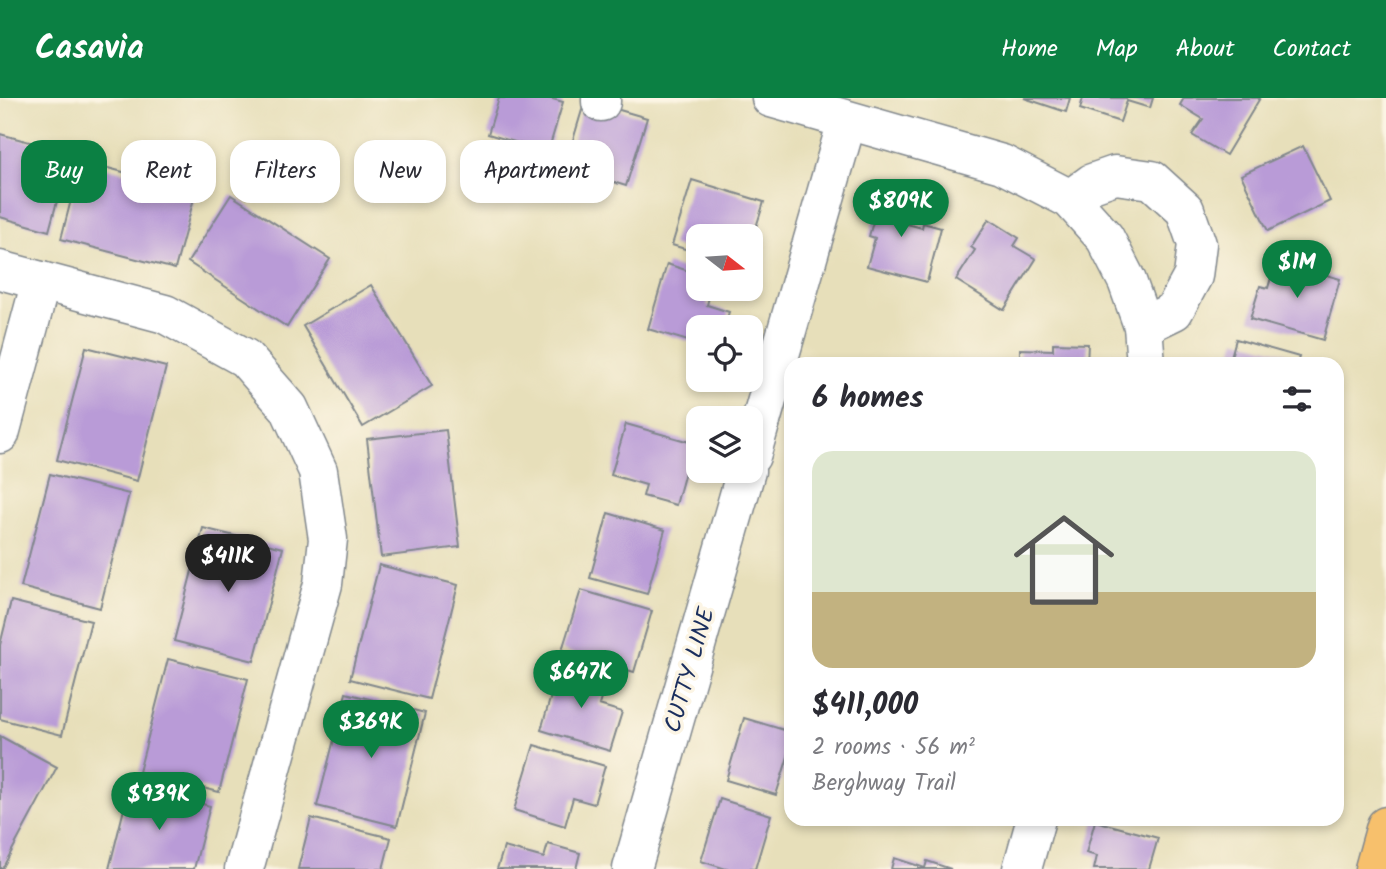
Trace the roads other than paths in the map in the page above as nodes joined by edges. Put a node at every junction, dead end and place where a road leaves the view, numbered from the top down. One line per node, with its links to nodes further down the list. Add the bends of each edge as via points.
1 (771, 98): 2 (street)
2 (847, 121): 3 (street, via 1002,164); 8 (street)
3 (1070, 200): 6 (street, via 1105,238); 6 (street, via 1092,183 1115,175 1152,180 1185,210 1197,244 1193,276 1174,312)
4 (0, 270): 5 (street)
5 (41, 281): 9 (street); 12 (street, via 165,314 244,358 289,408 318,471 328,540 323,584)
6 (1143, 326): 7 (street)
7 (1145, 357)
8 (763, 414)
9 (0, 434)
10 (743, 483): 13 (street, CUTTY LINE)
11 (1034, 826): 14 (street)
12 (244, 869)
13 (632, 869)
14 (1022, 869)

